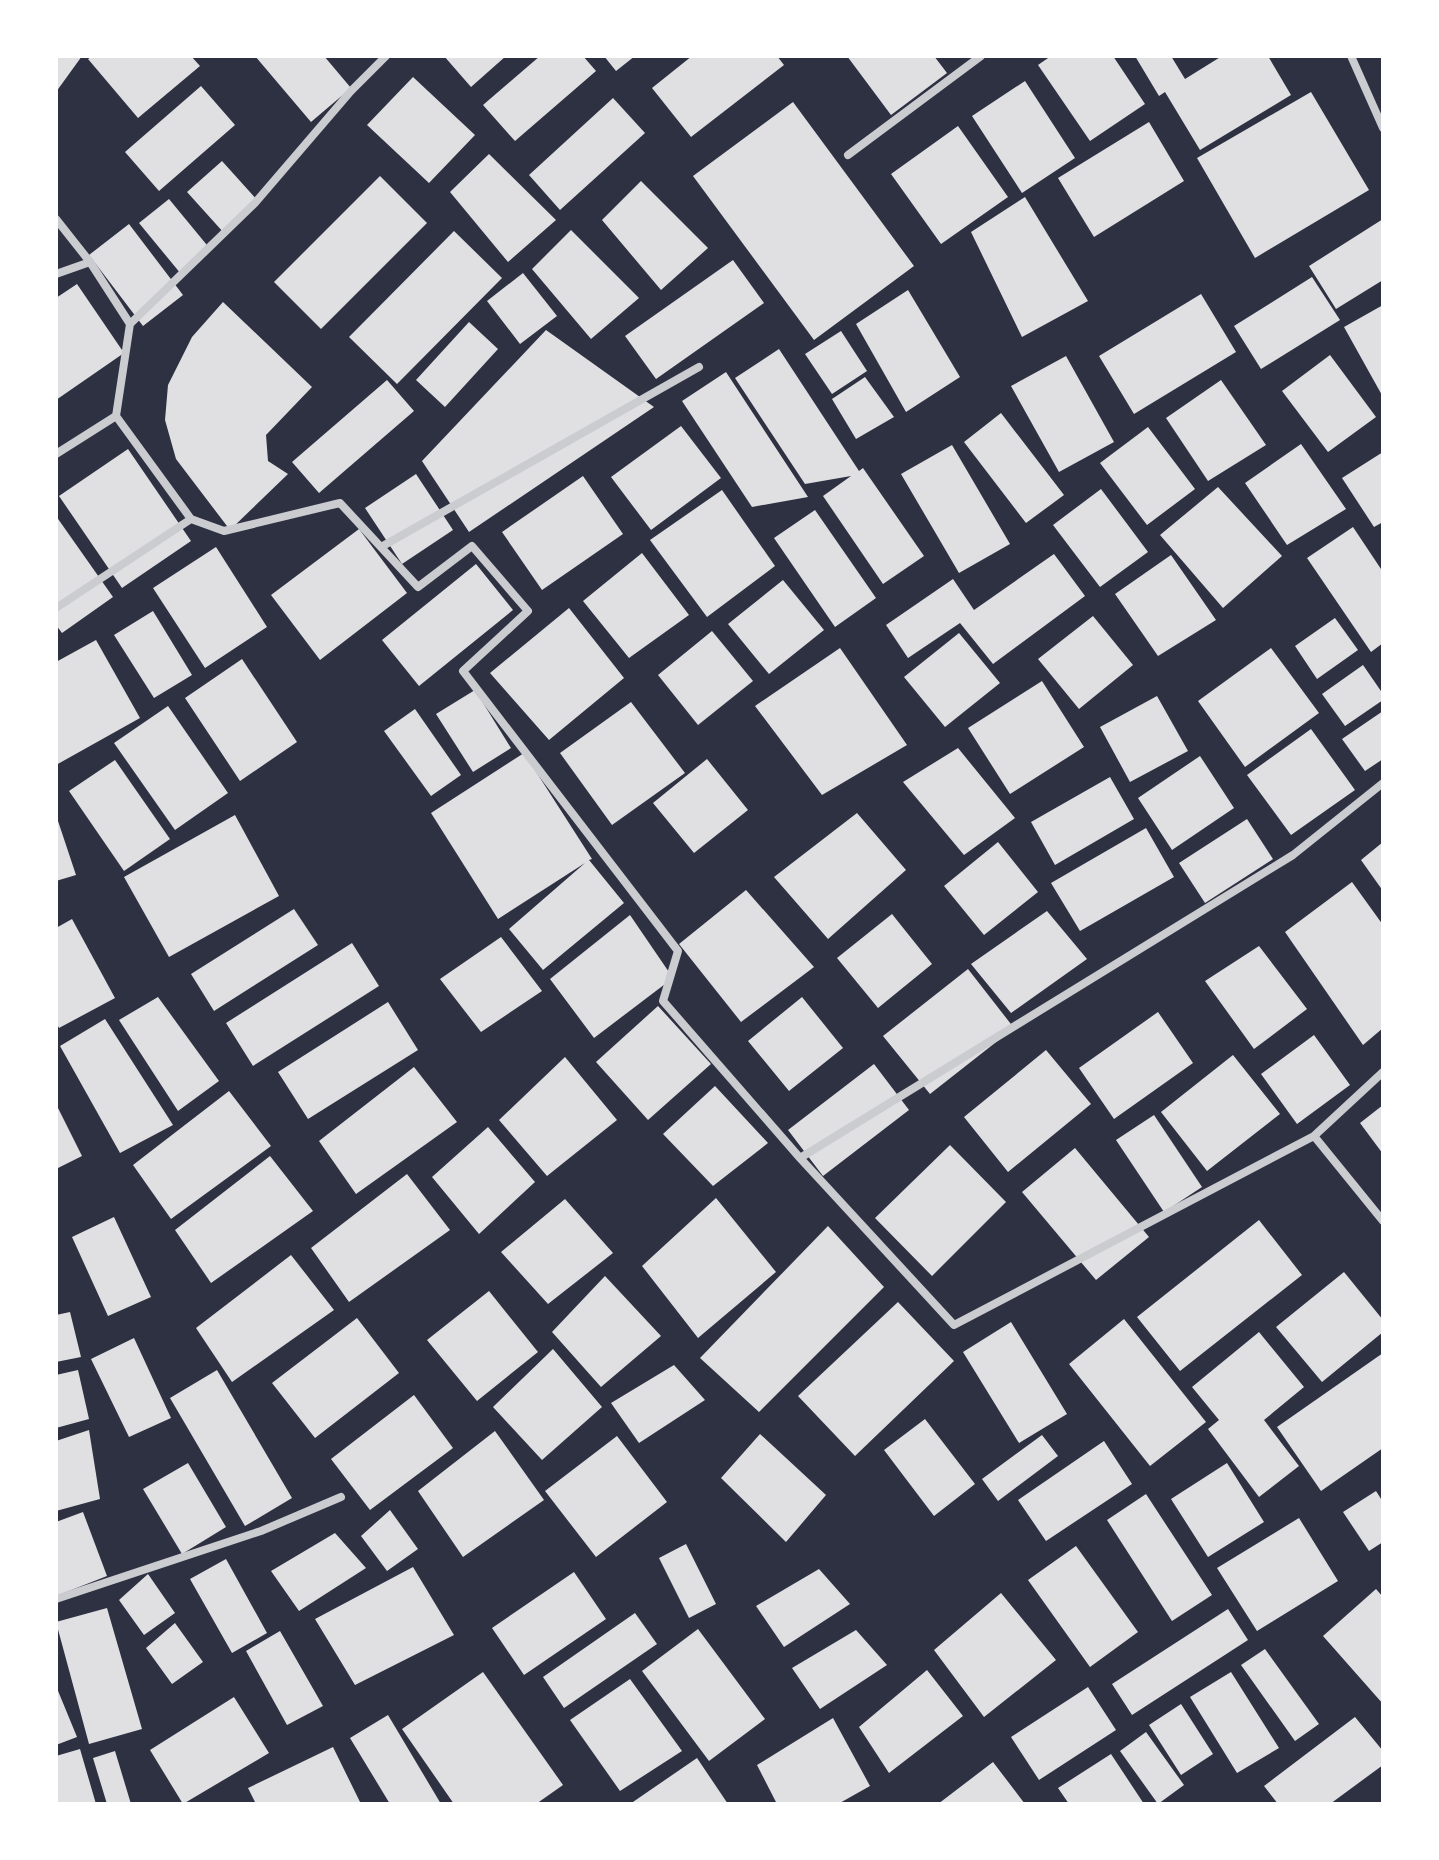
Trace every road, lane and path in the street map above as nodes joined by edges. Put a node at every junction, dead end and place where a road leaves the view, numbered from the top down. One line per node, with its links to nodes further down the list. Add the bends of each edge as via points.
1 (386, 56): 9 (street, via 255,203)
2 (981, 56): 5 (street)
3 (1351, 56): 4 (street)
4 (1383, 128)
5 (848, 155)
6 (56, 219): 7 (street)
7 (90, 262): 8 (street); 9 (street)
8 (56, 274)
9 (130, 324): 11 (street)
10 (699, 367): 14 (street)
11 (116, 416): 12 (street); 13 (street)
12 (56, 454)
13 (191, 519): 14 (street, via 224,531 340,503); 15 (street)
14 (381, 547): 19 (street, via 418,587 472,546 528,611 463,671 678,951 663,1001)
15 (56, 608)
16 (1383, 783): 19 (street, via 1293,855)
17 (1383, 1072): 18 (street)
18 (1314, 1136): 19 (street, via 954,1325); 20 (street)
19 (800, 1158)
20 (1383, 1221)
21 (341, 1497): 22 (street, via 261,1531)
22 (56, 1599)

